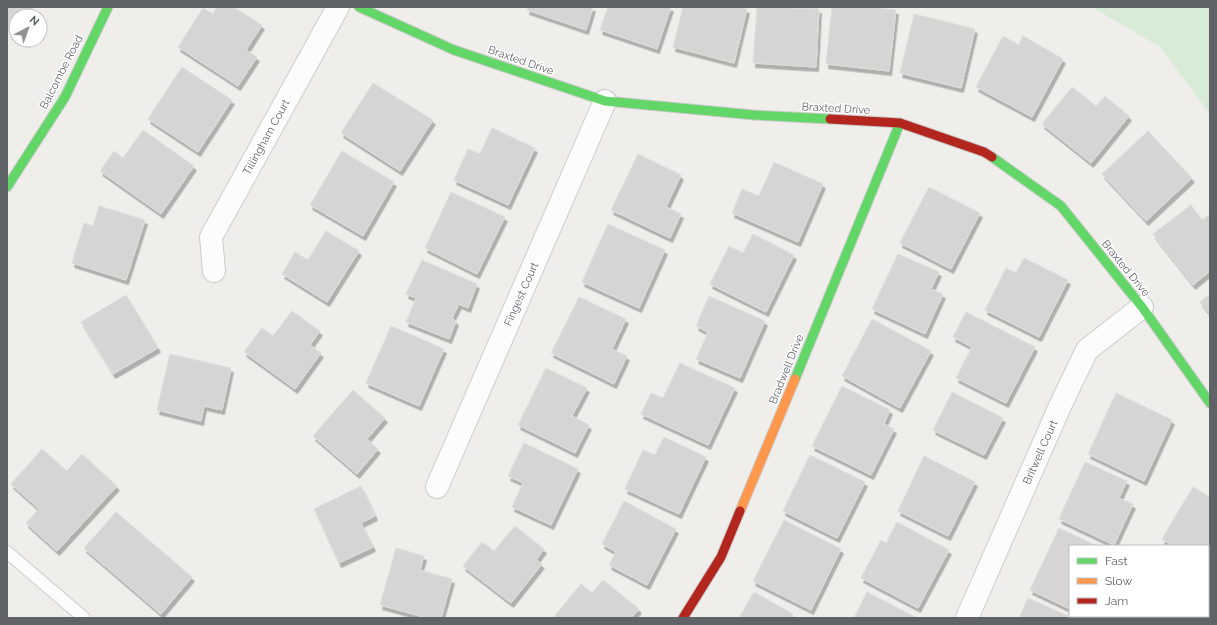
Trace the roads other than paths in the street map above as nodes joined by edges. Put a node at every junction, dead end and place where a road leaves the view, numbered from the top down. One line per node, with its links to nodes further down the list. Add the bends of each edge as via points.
1 (108, 7): 6 (street, Balcombe Road, via 65,97)
2 (338, 7): 7 (street, Tillingham Court, via 211,237)
3 (360, 7): 4 (street, Braxted Drive, via 454,50)
4 (605, 102): 5 (street, Braxted Drive, via 754,115); 10 (street, Fingest Court)
5 (900, 123): 8 (street, Braxted Drive, via 984,152 1060,206); 13 (street, Bradwell Drive, via 721,557)
6 (7, 186)
7 (214, 271)
8 (1142, 307): 9 (street, Braxted Drive); 14 (street, Britwell Court, via 1087,350)
9 (1210, 403)
10 (437, 488)
11 (7, 552): 12 (lane)
12 (84, 618)
13 (683, 618)
14 (967, 618)

